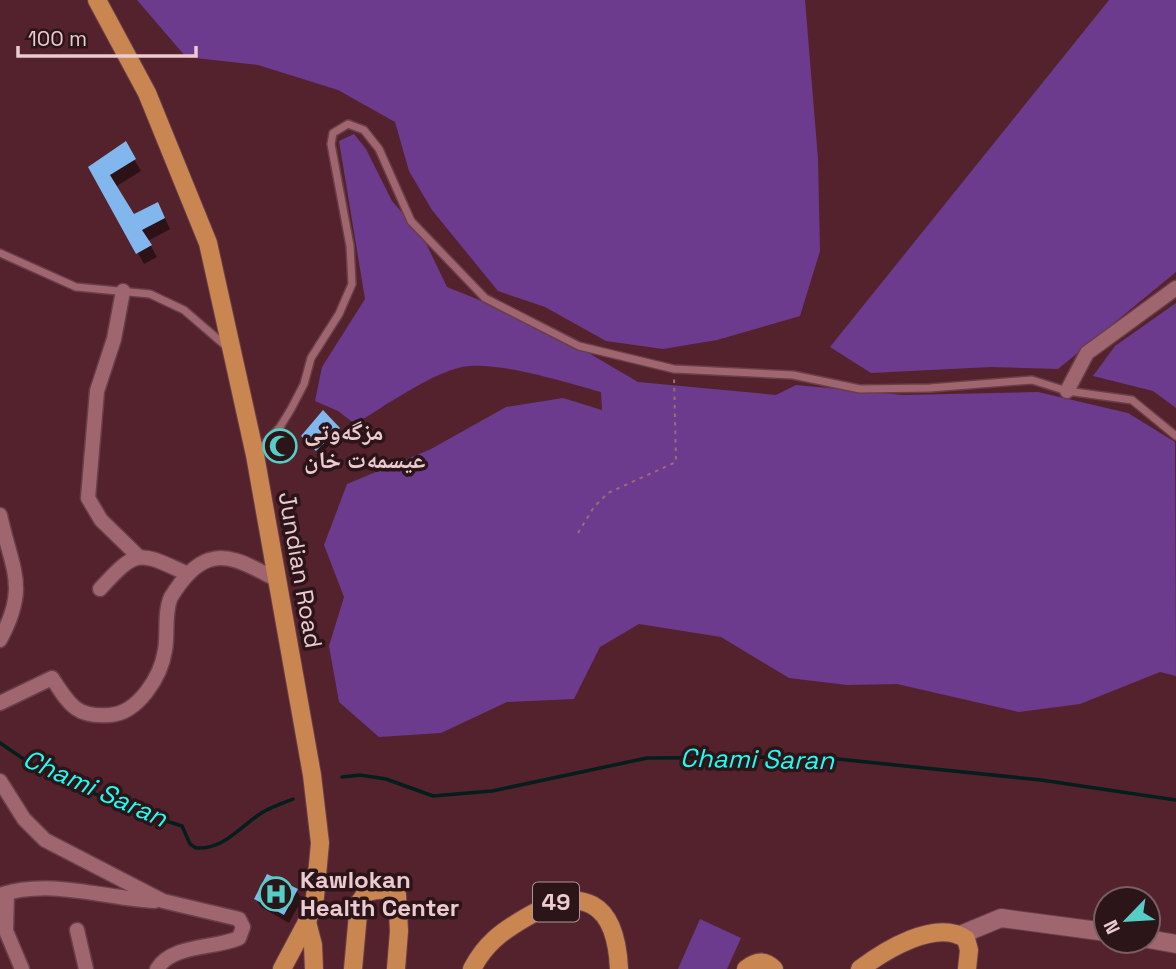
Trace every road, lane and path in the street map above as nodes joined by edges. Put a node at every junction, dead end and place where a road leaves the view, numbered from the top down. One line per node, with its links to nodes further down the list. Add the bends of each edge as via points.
1 (97, 0): 5 (main road, Jundian Road, via 146,93 208,243)
2 (0, 253): 4 (lane, via 76,286)
3 (1176, 288): 7 (street, via 1087,353)
4 (123, 291): 5 (lane, via 150,293 184,310); 12 (street, via 97,391 88,498 101,520)
5 (233, 352): 9 (main road, Jundian Road)
6 (674, 369): 7 (lane, via 793,374 860,388 1032,380); 9 (lane, via 579,346 485,298 424,236 407,212 371,137 348,124 333,133 331,144 353,273 349,296 311,358 304,384 280,427); 11 (path, via 676,462 608,493)
7 (1067, 391): 8 (lane, via 1132,400)
8 (1176, 436)
9 (255, 455): 14 (main road, Jundian Road)
10 (0, 515): 16 (street, via 18,589 16,608)
11 (578, 533)
12 (138, 556): 13 (street); 15 (street)
13 (188, 574): 14 (street, via 207,560 225,557); 17 (street, via 170,600 165,653 137,705 126,713 82,713 66,702 52,678)
14 (274, 578): 21 (main road, Jundian Road, via 319,824 318,877)
15 (100, 589)
16 (0, 640)
17 (0, 703)
18 (0, 781): 20 (street, via 24,819 45,840)
19 (3, 894): 20 (street, via 23,887 65,888); 25 (street, via 6,931)
20 (163, 901): 27 (street, via 226,913 239,919 243,927 239,938 180,952 163,960)
21 (306, 922): 28 (main road, Jundian Road); 29 (main road)
22 (77, 930): 26 (street)
23 (1092, 930): 24 (street, via 1001,918)
24 (960, 935): 36 (main road, via 927,934); 37 (main road, via 969,950)
25 (22, 969)
26 (86, 969)
27 (158, 969)
28 (282, 969)
29 (314, 969)
30 (353, 969): 31 (main road, via 359,903 367,892 380,889 397,895)
31 (396, 969)
32 (472, 969): 33 (main road, 49, via 496,934 544,906 576,899 593,903 618,939)
33 (618, 969)
34 (746, 969): 35 (main road, via 764,962)
35 (774, 969)
36 (860, 969)
37 (967, 969)

